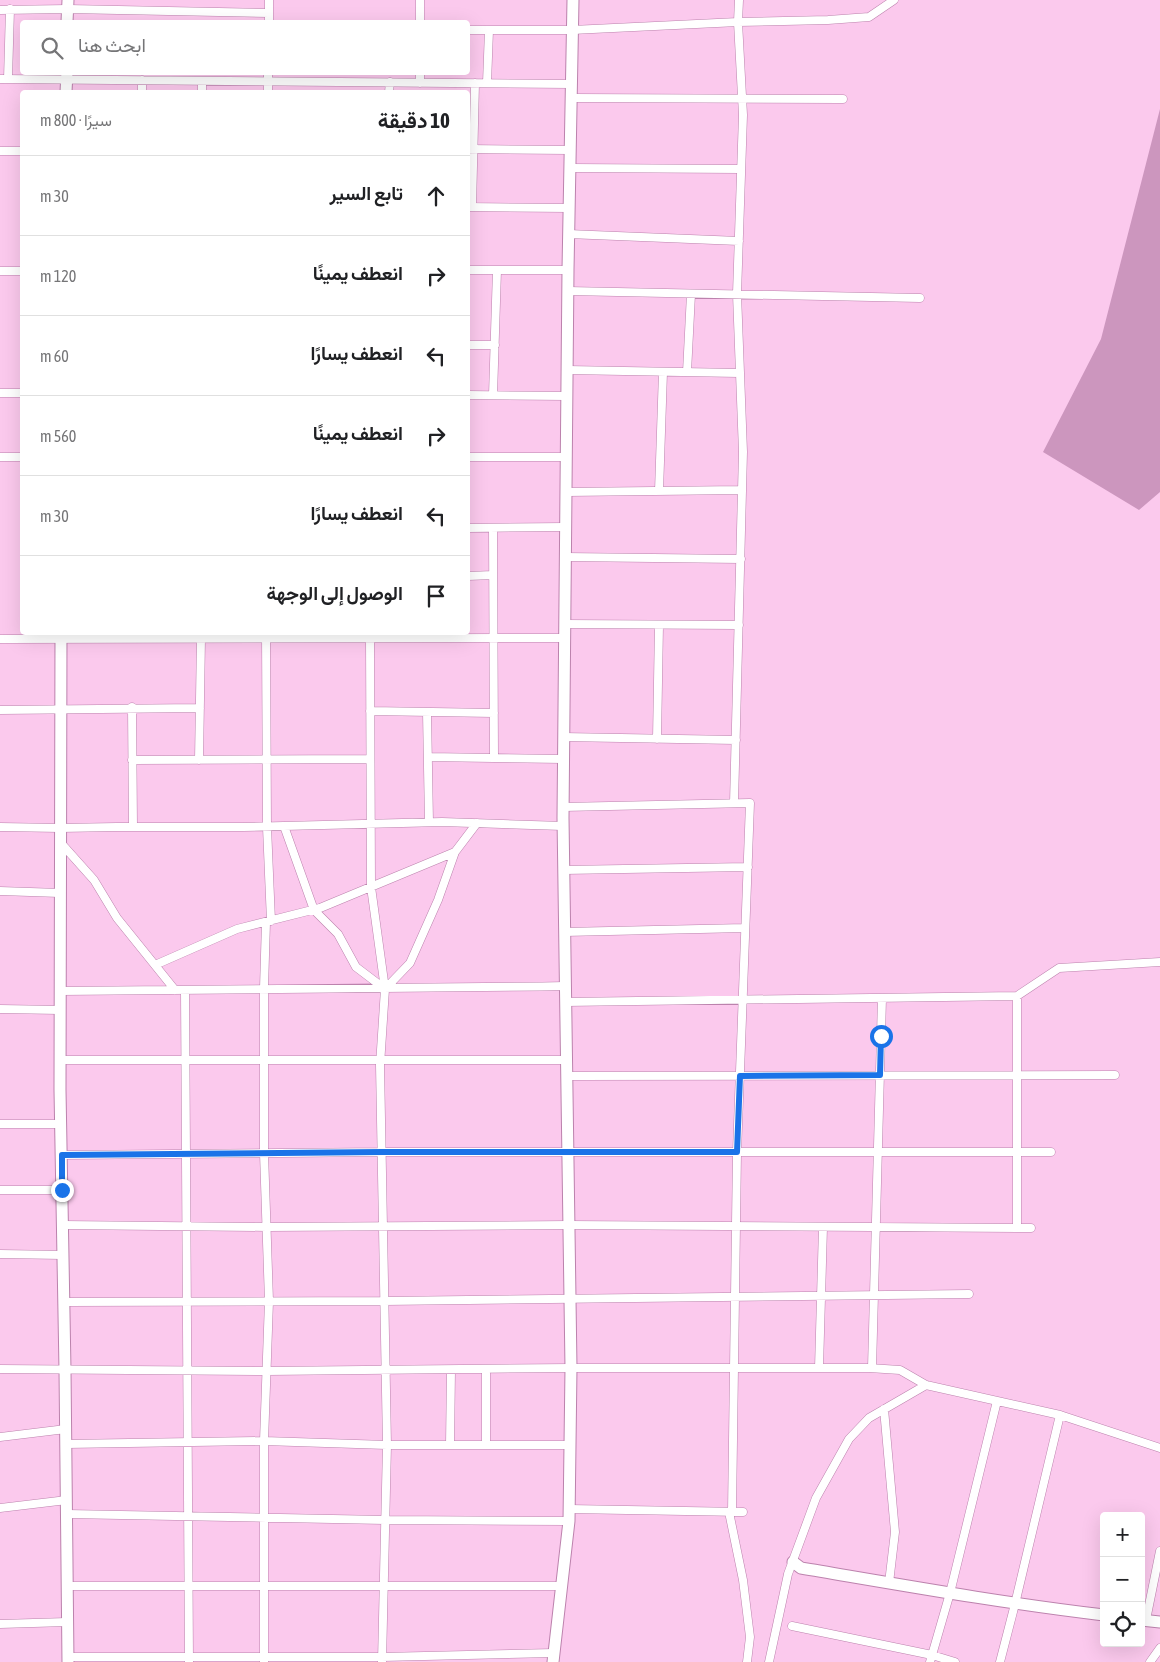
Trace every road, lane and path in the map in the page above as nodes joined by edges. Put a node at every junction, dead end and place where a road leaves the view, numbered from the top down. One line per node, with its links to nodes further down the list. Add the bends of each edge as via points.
1 (269, 0): 9 (street)
2 (420, 0): 12 (street)
3 (573, 0): 16 (main road)
4 (739, 0): 13 (street)
5 (894, 0): 13 (street, via 869,17)
6 (68, 4): 7 (street); 9 (street); 10 (main road)
7 (10, 9): 8 (street); 20 (street)
8 (0, 10)
9 (269, 13): 11 (street)
10 (67, 20)
11 (269, 20)
12 (420, 20)
13 (738, 22): 16 (street); 35 (street)
14 (470, 30): 15 (street)
15 (489, 30): 16 (street); 27 (street)
16 (572, 30): 28 (main road)
17 (268, 75): 23 (street)
18 (420, 75): 25 (street)
19 (67, 76): 20 (street); 21 (street); 29 (main road)
20 (4, 79)
21 (142, 80): 22 (street); 30 (street)
22 (202, 80): 23 (street); 31 (street)
23 (268, 81): 24 (street); 32 (street)
24 (390, 82): 25 (street); 33 (street)
25 (420, 82): 26 (street)
26 (475, 83): 27 (street); 37 (street)
27 (487, 83): 28 (street)
28 (571, 84): 34 (main road)
29 (66, 90)
30 (142, 90)
31 (202, 90)
32 (268, 90)
33 (390, 90)
34 (571, 98): 35 (street); 38 (main road)
35 (742, 99): 36 (street); 42 (street)
36 (844, 99)
37 (470, 149): 38 (street); 43 (street)
38 (570, 150): 41 (main road)
39 (0, 151): 40 (street)
40 (20, 151)
41 (570, 168): 42 (street); 44 (main road)
42 (741, 169): 46 (street)
43 (470, 207): 44 (street)
44 (569, 208): 45 (main road)
45 (568, 234): 46 (street); 49 (main road)
46 (739, 241): 54 (street)
47 (470, 270): 48 (street)
48 (497, 270): 49 (street); 57 (street)
49 (568, 270): 52 (main road)
50 (0, 271): 51 (street)
51 (20, 271)
52 (568, 291): 53 (street); 58 (main road)
53 (691, 294): 54 (street); 60 (street)
54 (737, 294): 55 (street); 61 (street)
55 (920, 298)
56 (470, 345): 57 (street)
57 (495, 345): 65 (street)
58 (567, 370): 59 (street); 66 (main road)
59 (662, 372): 60 (street); 72 (street)
60 (687, 372): 61 (street)
61 (739, 373): 71 (street)
62 (0, 393): 63 (street)
63 (20, 393)
64 (470, 395): 65 (street)
65 (493, 395): 66 (street)
66 (566, 396): 70 (main road)
67 (0, 457): 68 (street)
68 (20, 457)
69 (470, 457): 70 (street)
70 (566, 457): 73 (main road)
71 (742, 490): 72 (street); 78 (street)
72 (659, 491): 73 (street)
73 (566, 492): 74 (main road)
74 (565, 527): 76 (street); 77 (main road)
75 (470, 528): 76 (street)
76 (493, 528): 79 (street)
77 (565, 557): 78 (street); 81 (main road)
78 (741, 559): 83 (street)
79 (493, 575): 80 (street); 88 (street)
80 (470, 576)
81 (564, 624): 82 (street); 89 (main road)
82 (659, 625): 83 (street); 99 (street)
83 (739, 625): 100 (street)
84 (266, 635): 86 (street); 87 (street); 103 (street)
85 (61, 636): 87 (street); 90 (street); 92 (main road)
86 (373, 636): 88 (street); 95 (street)
87 (201, 638): 93 (street)
88 (493, 638): 89 (street); 97 (street)
89 (564, 638): 98 (main road)
90 (0, 639)
91 (132, 707): 92 (street); 93 (street); 106 (street)
92 (61, 708): 94 (street); 118 (main road)
93 (200, 708): 107 (street)
94 (0, 710)
95 (370, 711): 96 (street); 104 (street)
96 (427, 712): 97 (street); 101 (street)
97 (494, 713): 102 (street)
98 (563, 737): 99 (street); 105 (main road)
99 (657, 739): 100 (street)
100 (736, 740): 108 (street)
101 (428, 757): 102 (street); 110 (street)
102 (494, 758): 105 (street)
103 (267, 759): 104 (street); 107 (street); 113 (street)
104 (370, 759): 112 (street)
105 (563, 759): 109 (main road)
106 (132, 760): 107 (street); 117 (street)
107 (199, 760)
108 (734, 803): 109 (street); 121 (street, via 750,803)
109 (563, 807): 115 (main road)
110 (429, 822): 111 (street); 112 (street)
111 (477, 823): 115 (street); 120 (street)
112 (370, 824): 114 (street); 123 (street)
113 (267, 826): 114 (street); 117 (street); 127 (street)
114 (284, 826): 126 (street)
115 (563, 826): 122 (main road)
116 (0, 827): 118 (street)
117 (132, 827): 118 (street)
118 (60, 828): 119 (main road)
119 (60, 842): 125 (main road); 131 (street, via 94,880 117,918)
120 (454, 852): 123 (street); 134 (street, via 438,900 410,963)
121 (748, 866): 122 (street); 128 (street)
122 (563, 870): 129 (main road)
123 (371, 887): 126 (street); 134 (street)
124 (0, 891): 125 (street)
125 (60, 893): 137 (main road)
126 (314, 910): 127 (street); 134 (street, via 338,934 356,966)
127 (269, 921): 131 (street, via 237,930); 133 (street)
128 (745, 928): 129 (street); 140 (street)
129 (564, 932): 132 (main road)
130 (1160, 962): 138 (street, via 1059,968)
131 (155, 965): 135 (street)
132 (565, 986): 134 (street); 141 (main road)
133 (264, 988): 134 (street); 136 (street); 146 (street)
134 (385, 989): 147 (street)
135 (175, 990): 136 (street); 137 (street)
136 (185, 990): 145 (street)
137 (60, 991): 143 (main road)
138 (1018, 996): 139 (street); 150 (street)
139 (882, 998): 140 (street); 149 (street)
140 (743, 1000): 141 (street); 153 (street)
141 (565, 1002): 148 (main road)
142 (0, 1009): 143 (street)
143 (60, 1010): 144 (main road)
144 (60, 1060): 145 (street); 155 (main road)
145 (185, 1060): 146 (street); 163 (street)
146 (264, 1060): 147 (street); 162 (street)
147 (380, 1060): 148 (street); 156 (street)
148 (566, 1060): 152 (main road)
149 (880, 1075): 150 (street); 153 (street); 159 (street)
150 (1017, 1075): 151 (street); 160 (street)
151 (1115, 1075)
152 (566, 1076): 153 (street); 157 (main road)
153 (740, 1076): 158 (street)
154 (0, 1124): 155 (street)
155 (61, 1124): 164 (main road)
156 (382, 1152): 157 (street); 162 (street); 172 (street)
157 (568, 1152): 158 (street); 168 (main road)
158 (737, 1152): 159 (street); 170 (street)
159 (878, 1152): 160 (street); 174 (street)
160 (1017, 1152): 161 (street); 175 (street)
161 (1051, 1152)
162 (264, 1153): 163 (street); 171 (street)
163 (186, 1154): 164 (street); 169 (street)
164 (62, 1155): 166 (main road)
165 (0, 1190): 166 (street)
166 (62, 1190): 167 (main road)
167 (63, 1225): 169 (street); 178 (main road)
168 (569, 1225): 170 (street); 172 (street); 183 (main road)
169 (186, 1226): 171 (street); 187 (street)
170 (736, 1226): 173 (street); 182 (street)
171 (266, 1227): 172 (street); 184 (street)
172 (383, 1227): 185 (street)
173 (823, 1227): 174 (street); 181 (street)
174 (876, 1227): 175 (street); 180 (street)
175 (1016, 1228): 176 (street)
176 (1031, 1228)
177 (0, 1254): 178 (street)
178 (63, 1255): 186 (main road)
179 (969, 1294): 180 (street)
180 (874, 1295): 181 (street); 191 (street)
181 (821, 1296): 182 (street); 190 (street)
182 (735, 1297): 183 (street); 189 (street)
183 (570, 1299): 185 (street); 188 (main road)
184 (269, 1301): 185 (street); 187 (street); 197 (street)
185 (384, 1301): 198 (street)
186 (64, 1302): 187 (street); 194 (main road)
187 (187, 1302): 196 (street)
188 (571, 1368): 189 (street); 193 (street); 211 (main road)
189 (734, 1368): 190 (street); 216 (street)
190 (819, 1368): 191 (street)
191 (872, 1368): 199 (street, via 900,1370)
192 (0, 1369): 194 (street)
193 (486, 1369): 195 (street); 210 (street)
194 (65, 1370): 196 (street); 203 (main road)
195 (451, 1370): 198 (street); 209 (street)
196 (188, 1371): 197 (street); 206 (street)
197 (266, 1371): 198 (street); 205 (street)
198 (386, 1371): 208 (street)
199 (926, 1385): 200 (street); 201 (street)
200 (997, 1401): 202 (street); 231 (street)
201 (884, 1409): 224 (street, via 869,1418 849,1438 816,1498); 225 (street, via 895,1532)
202 (1060, 1415): 212 (street); 232 (street)
203 (66, 1429): 204 (street); 207 (main road)
204 (0, 1437)
205 (264, 1441): 206 (street); 208 (street); 220 (street)
206 (188, 1442): 207 (street); 219 (street)
207 (66, 1444): 213 (main road)
208 (387, 1445): 209 (street); 221 (street)
209 (450, 1445): 210 (street)
210 (486, 1445): 211 (street)
211 (570, 1445): 215 (main road)
212 (1160, 1448)
213 (67, 1500): 214 (street); 218 (main road)
214 (0, 1508)
215 (569, 1509): 216 (street); 222 (main road)
216 (731, 1512): 217 (street); 247 (street, via 750,1637)
217 (743, 1512)
218 (67, 1514): 219 (street); 226 (main road)
219 (188, 1516): 220 (street); 227 (street)
220 (264, 1517): 221 (street); 228 (street)
221 (385, 1520): 222 (street); 229 (street)
222 (569, 1521): 230 (main road)
223 (1160, 1551): 234 (street)
224 (793, 1562): 225 (main road, via 801,1568); 248 (street)
225 (889, 1583): 231 (main road)
226 (67, 1586): 227 (street); 236 (main road)
227 (189, 1586): 228 (street); 243 (street)
228 (264, 1586): 229 (street); 244 (street)
229 (384, 1586): 230 (street); 245 (street)
230 (562, 1586): 241 (main road)
231 (950, 1593): 232 (main road); 242 (street)
232 (1015, 1604): 233 (main road); 250 (street)
233 (1100, 1615)
234 (1145, 1616)
235 (1145, 1620): 237 (main road)
236 (67, 1622): 238 (street); 246 (main road)
237 (1160, 1622)
238 (0, 1624)
239 (792, 1626): 242 (street)
240 (1160, 1648): 251 (street)
241 (553, 1658): 245 (street)
242 (931, 1658): 249 (street)
243 (189, 1659): 244 (street); 246 (street)
244 (264, 1659): 245 (street)
245 (382, 1659)
246 (68, 1660)
247 (747, 1662)
248 (769, 1662)
249 (955, 1662)
250 (1000, 1662)
251 (1150, 1662)

